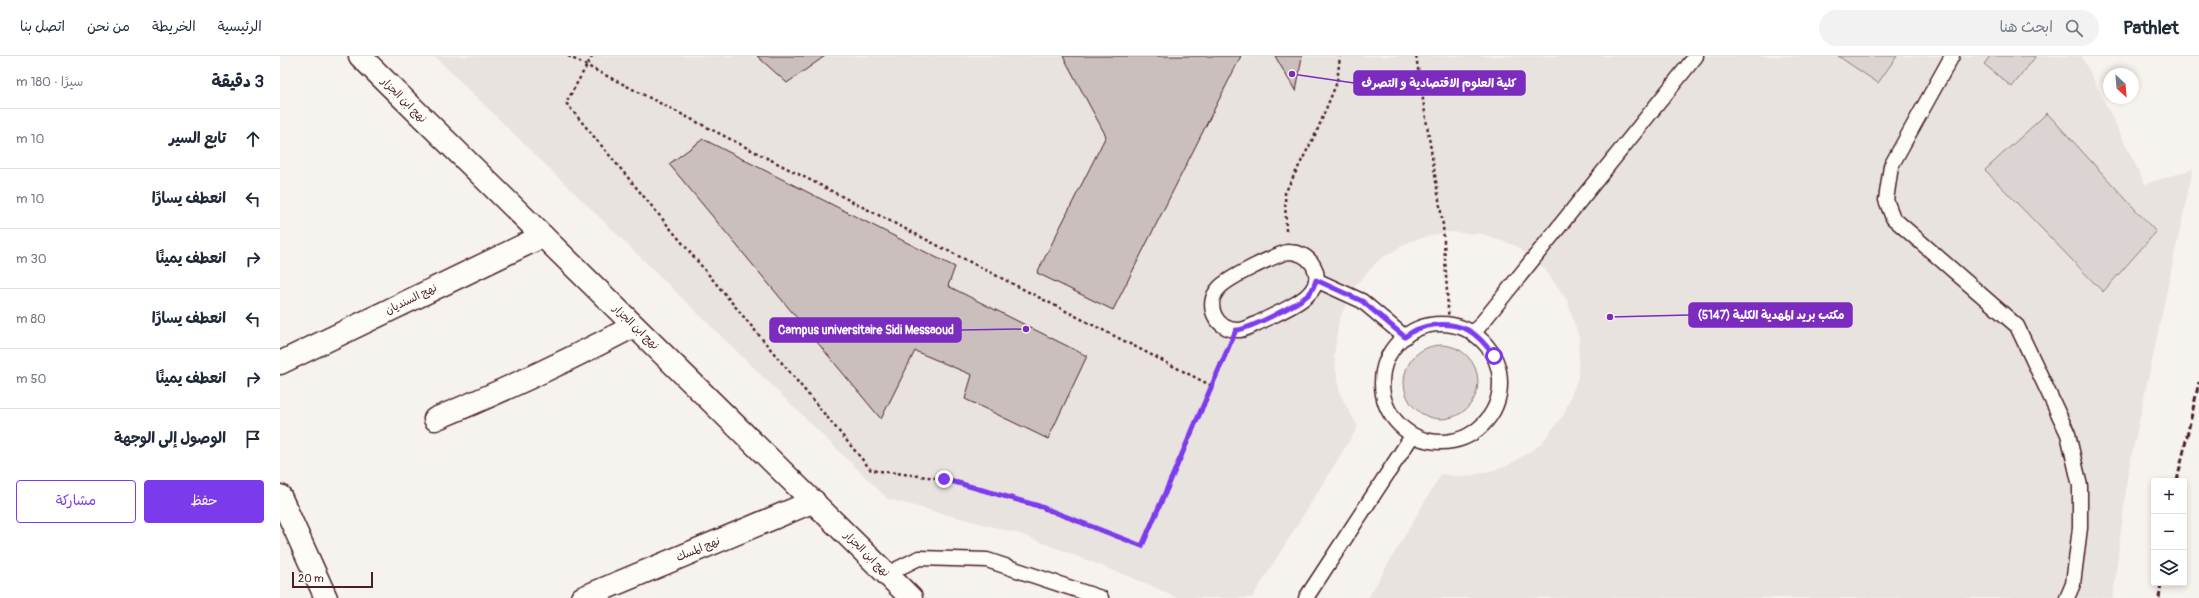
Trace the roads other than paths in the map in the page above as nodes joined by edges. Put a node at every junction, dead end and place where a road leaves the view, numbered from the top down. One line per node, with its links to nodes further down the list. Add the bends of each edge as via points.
1 (360, 56): 4 (street, نهج ابن الجزار)
2 (1696, 56): 7 (lane)
3 (1952, 56): 20 (lane, via 1890,166 1886,200 1893,218 2017,326 2068,434 2080,486 2080,528 2073,584)
4 (543, 236): 6 (street, نهج ابن الجزار); 9 (street, نهج السنديان)
5 (1316, 280): 5 (lane, via 1313,265 1308,259 1294,252 1287,252 1226,283 1215,294 1212,302 1215,317 1226,328 1249,328 1303,299 1314,288); 8 (lane, via 1362,301)
6 (634, 326): 10 (street, via 562,364); 13 (street, نهج ابن الجزار)
7 (1473, 334): 8 (lane, via 1449,325 1429,325); 11 (lane, via 1483,341 1494,356 1500,374 1500,393 1494,411 1482,426 1460,439 1429,442)
8 (1405, 337): 11 (lane, via 1394,346 1384,365 1381,385 1385,405 1396,423)
9 (280, 363)
10 (435, 419)
11 (1412, 436): 19 (lane)
12 (280, 496): 16 (street)
13 (814, 501): 14 (street, نهج ابن الجزار); 15 (street, نهج المسك)
14 (887, 574): 17 (street, نهج ابن الجزار); 18 (lane, via 919,558 987,560)
15 (585, 597)
16 (326, 598)
17 (911, 598)
18 (1101, 598)
19 (1306, 598)
20 (2067, 598)

